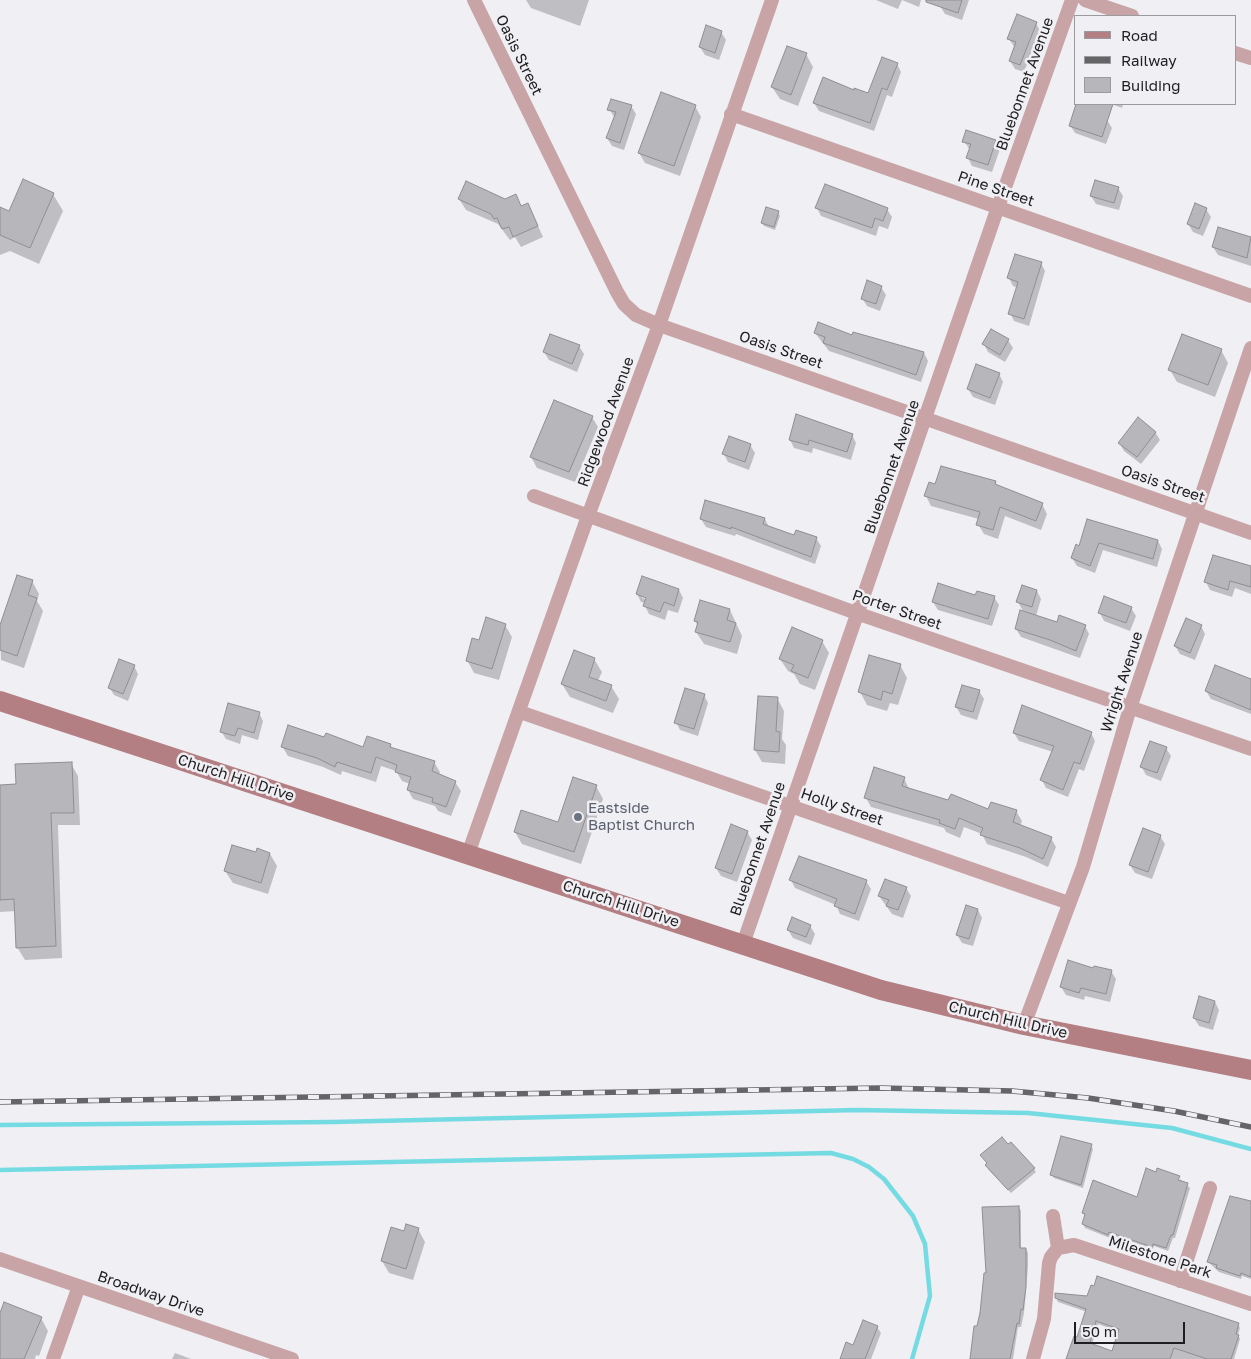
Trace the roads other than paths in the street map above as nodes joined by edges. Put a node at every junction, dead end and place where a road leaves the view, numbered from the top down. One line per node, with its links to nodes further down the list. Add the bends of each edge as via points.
1 (474, 0): 11 (street, Oasis Street, via 617,292 636,315)
2 (772, 0): 8 (street, Ridgewood Avenue)
3 (1072, 0): 9 (street, Bluebonnet Avenue)
4 (1086, 0): 5 (street)
5 (1129, 15)
6 (1236, 53): 7 (street)
7 (1251, 58)
8 (731, 114): 9 (street, Pine Street); 11 (street, Ridgewood Avenue)
9 (998, 207): 10 (street, Pine Street); 13 (street, Bluebonnet Avenue)
10 (1251, 296)
11 (659, 325): 13 (street, Oasis Street); 16 (street, Ridgewood Avenue)
12 (1251, 348): 15 (street, Wright Avenue)
13 (926, 418): 15 (street, Oasis Street); 18 (street, Bluebonnet Avenue)
14 (534, 496): 16 (street, Porter Street)
15 (1196, 513): 17 (street, Oasis Street); 20 (street, Wright Avenue)
16 (588, 516): 18 (street, Porter Street); 21 (street, Ridgewood Avenue)
17 (1251, 533)
18 (859, 614): 20 (street, Porter Street); 23 (street, Bluebonnet Avenue)
19 (0, 701): 24 (street, Church Hill Drive)
20 (1130, 708): 22 (street, Porter Street); 25 (street, Wright Avenue, via 1083,867)
21 (520, 712): 23 (street, Holly Street); 24 (street, Ridgewood Avenue)
22 (1251, 749)
23 (790, 805): 25 (street, Holly Street); 26 (street, Bluebonnet Avenue)
24 (468, 854): 26 (street, Church Hill Drive)
25 (1069, 903): 27 (street, Wright Avenue)
26 (743, 944): 27 (street, Church Hill Drive, via 881,990)
27 (1024, 1025): 28 (street, Church Hill Drive)
28 (1251, 1070)
29 (1210, 1188): 33 (street)
30 (1053, 1216): 31 (street)
31 (1058, 1248): 33 (street, Milestone Park, via 1074,1245); 38 (street, via 1049,1262 1044,1320)
32 (0, 1260): 34 (street, Broadway Drive)
33 (1180, 1281): 35 (street, Milestone Park)
34 (79, 1286): 36 (street); 37 (street, Broadway Drive)
35 (1251, 1304)
36 (53, 1359)
37 (292, 1359)
38 (1033, 1359)

